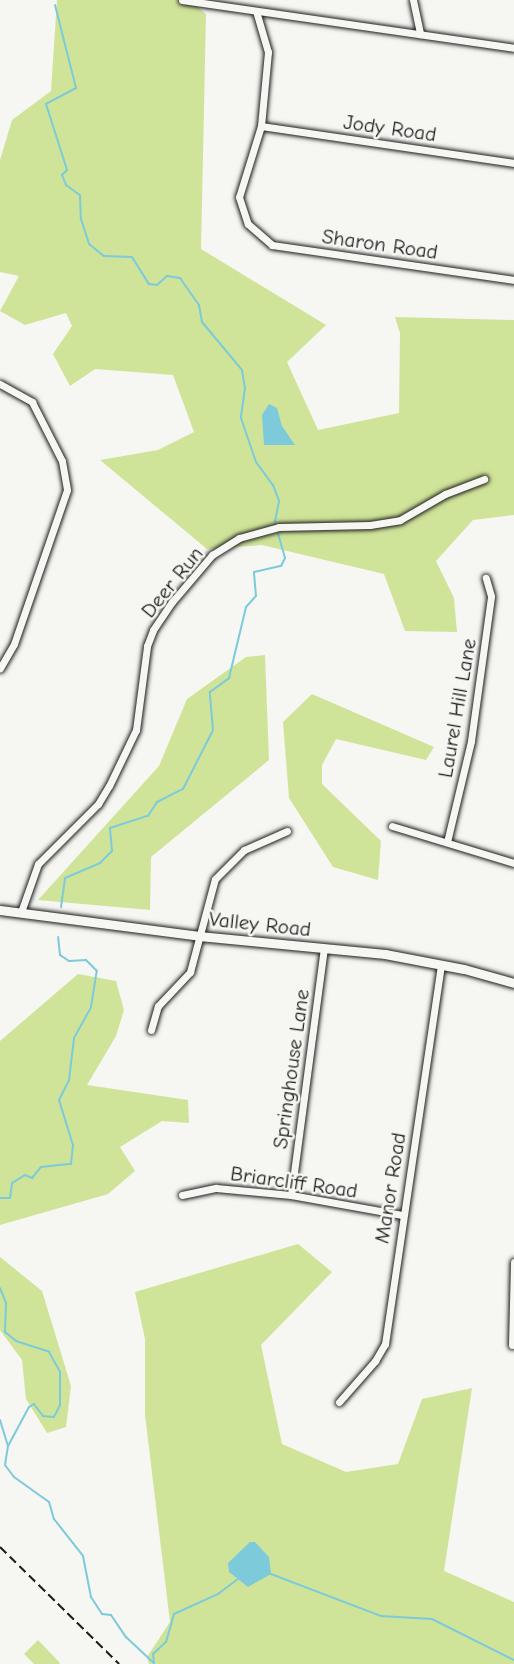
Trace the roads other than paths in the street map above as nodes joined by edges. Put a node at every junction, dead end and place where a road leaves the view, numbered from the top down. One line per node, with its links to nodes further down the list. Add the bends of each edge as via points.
1 (182, 0): 3 (street)
2 (413, 0): 5 (street)
3 (220, 2): 4 (street)
4 (256, 11): 5 (street); 7 (street, via 268,52)
5 (420, 34): 6 (street)
6 (514, 48)
7 (261, 126): 8 (street, Jody Road); 9 (street, Sharon Road, via 239,197 248,224 272,245)
8 (514, 163)
9 (514, 280)
10 (0, 384): 13 (street, via 32,402 59,452 67,490 14,644)
11 (484, 479): 19 (street, Deer Run, via 386,524 279,527 239,538 212,555 153,630 147,646 136,730 109,786 98,804 38,864)
12 (486, 578): 16 (street, Laurel Hill Lane, via 491,596 472,730)
13 (0, 668)
14 (392, 826): 16 (street)
15 (287, 831): 20 (street, via 244,850 214,879)
16 (447, 842): 17 (street)
17 (514, 863)
18 (0, 910): 19 (main road, Valley Road)
19 (21, 912): 20 (main road, Valley Road)
20 (199, 936): 21 (main road, Valley Road); 24 (street, via 190,972 158,1006)
21 (324, 948): 22 (main road, Valley Road); 25 (street, Springhouse Lane)
22 (441, 964): 23 (main road, Valley Road); 27 (street, Manor Road)
23 (514, 983)
24 (151, 1030)
25 (291, 1195): 26 (street, Briarcliff Road, via 216,1188); 27 (street, Briarcliff Road)
26 (182, 1196)
27 (402, 1215): 30 (street, Manor Road, via 385,1344)
28 (514, 1262): 29 (street)
29 (512, 1344)
30 (339, 1402)

